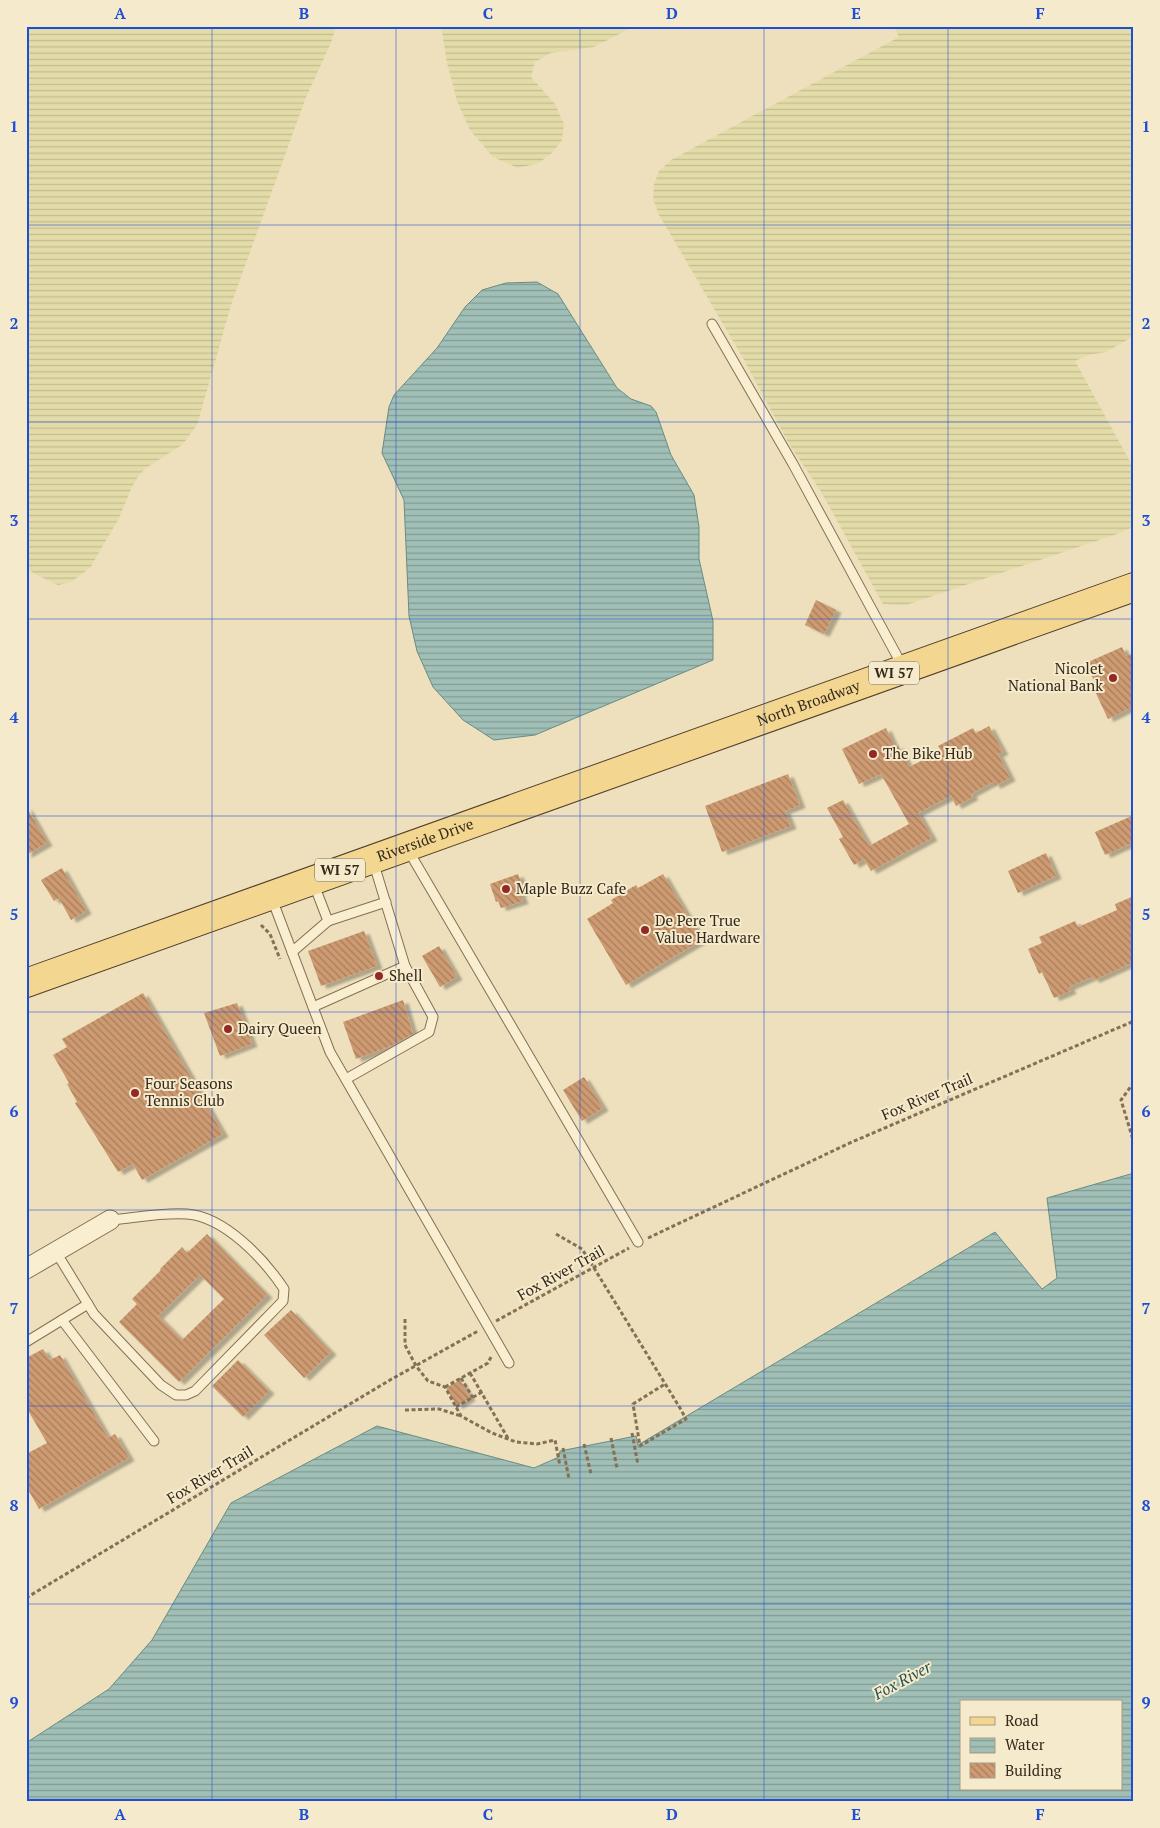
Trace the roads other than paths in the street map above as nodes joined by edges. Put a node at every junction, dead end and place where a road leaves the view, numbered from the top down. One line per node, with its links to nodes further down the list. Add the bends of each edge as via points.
1 (712, 324): 3 (lane, via 798,472)
2 (1134, 587): 3 (main road, North Broadway / WI 57)
3 (904, 669): 4 (main road, North Broadway / WI 57)
4 (654, 759): 5 (main road, Riverside Drive / WI 57)
5 (406, 846): 6 (main road, Riverside Drive / WI 57); 17 (lane)
6 (372, 858): 7 (main road, Riverside Drive / WI 57); 9 (lane)
7 (312, 879): 8 (main road, Riverside Drive / WI 57); 10 (lane)
8 (270, 894): 11 (lane); 13 (main road, Riverside Drive / WI 57)
9 (386, 902): 10 (lane); 12 (lane)
10 (328, 921): 11 (lane)
11 (292, 952): 14 (lane)
12 (405, 966): 14 (lane); 15 (lane, via 433,1017 429,1032)
13 (28, 980)
14 (313, 1006): 15 (lane, via 330,1052)
15 (346, 1079): 23 (lane)
16 (110, 1220): 18 (street); 20 (lane, via 188,1214 214,1223 233,1232 261,1260 279,1281 285,1296 272,1314 198,1388 186,1395 176,1395 161,1385)
17 (638, 1242)
18 (56, 1252): 19 (street); 20 (lane)
19 (26, 1269)
20 (88, 1304): 21 (lane)
21 (62, 1320): 22 (lane); 24 (lane)
22 (26, 1342)
23 (509, 1363)
24 (154, 1441)

